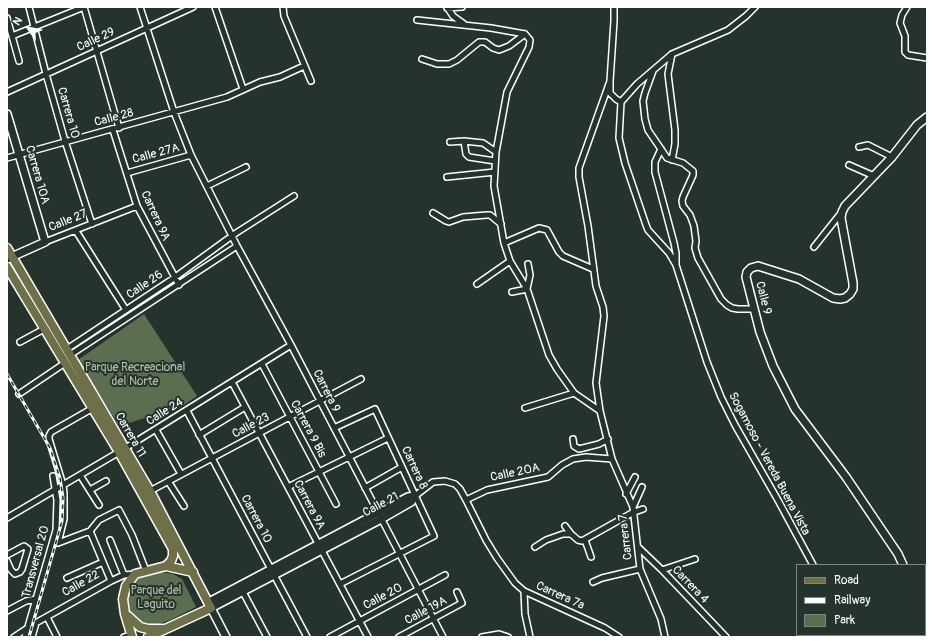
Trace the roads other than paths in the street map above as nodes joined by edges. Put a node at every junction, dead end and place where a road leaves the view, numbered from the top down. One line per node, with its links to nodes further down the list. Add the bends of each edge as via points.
1 (29, 7): 15 (street, Carrera 10)
2 (84, 7): 15 (street); 19 (street)
3 (140, 7): 16 (street, Carrera 9)
4 (192, 7): 16 (street, Calle 29)
5 (214, 7): 29 (street)
6 (283, 7): 24 (street, via 284,16)
7 (462, 7): 11 (street)
8 (614, 7): 28 (street)
9 (755, 7): 20 (street, via 728,30)
10 (907, 7): 21 (street, via 900,23 905,36 904,52)
11 (447, 8): 14 (street)
12 (7, 18): 18 (street)
13 (417, 20): 14 (street)
14 (464, 24): 17 (street)
15 (35, 27): 18 (street); 26 (street, Carrera 10)
16 (147, 27): 19 (street, Calle 29); 32 (street, Carrera 9)
17 (525, 34): 22 (street, via 509,46 498,50 485,42 479,42 449,64 436,64); 42 (street, via 530,40 507,92)
18 (12, 36): 23 (street)
19 (97, 51): 26 (street, Calle 29); 35 (street)
20 (672, 54): 25 (street); 47 (street, via 668,74 675,130)
21 (927, 58)
22 (422, 59)
23 (19, 61)
24 (304, 66): 27 (street); 29 (street, Calle 28)
25 (654, 69): 31 (street); 41 (street, via 643,101 648,130)
26 (46, 74): 30 (street, Calle 29); 37 (street, Carrera 10)
27 (311, 81)
28 (610, 82): 31 (street, via 610,93); 74 (street, Carrera 7, via 579,168)
29 (244, 89): 32 (street, Calle 28, via 227,97)
30 (7, 92)
31 (621, 102): 72 (street, Sogamoso - Vereda Buena Vista, via 619,138 625,163 648,230 669,253)
32 (174, 112): 35 (street, Calle 28); 44 (street, Carrera 9)
33 (7, 114): 43 (street, Carrera 10A)
34 (927, 117): 45 (street, via 917,125)
35 (119, 128): 36 (street, Calle 28)
36 (113, 130): 37 (street, Calle 28); 52 (street, Carrera 9A)
37 (65, 141): 43 (street, Calle 28); 60 (street, Carrera 10)
38 (464, 141): 39 (street); 42 (street, via 483,143); 48 (street, via 466,154 470,157)
39 (450, 142)
40 (859, 147): 45 (street, via 868,146)
41 (660, 149): 47 (street); 72 (street, via 655,162 655,172 674,243)
42 (496, 152): 48 (street)
43 (20, 154): 46 (street, Calle 28); 64 (street, Carrera 10A)
44 (190, 155): 52 (street, Calle 27A); 55 (street, Carrera 9)
45 (892, 157): 53 (street)
46 (7, 158)
47 (672, 160): 80 (street, via 683,163 693,171 682,201 694,226 698,258 726,305 744,310)
48 (495, 161): 51 (street)
49 (849, 165): 53 (street)
50 (246, 167): 55 (street)
51 (495, 172): 54 (street); 61 (street, via 494,186)
52 (127, 173): 57 (street, Carrera 9A)
53 (874, 176): 58 (street)
54 (447, 177)
55 (207, 186): 63 (street, Carrera 9)
56 (294, 196): 63 (street, Calle 26)
57 (137, 206): 60 (street, Calle 27); 75 (street, Carrera 9A)
58 (842, 212): 67 (street); 80 (street, Calle 9, via 853,283 850,294 845,298 833,298 800,279 765,267 753,266 746,277)
59 (433, 213): 61 (street, via 449,222 463,217 490,215)
60 (92, 224): 62 (street, Calle 27)
61 (501, 224): 65 (street)
62 (76, 230): 64 (street, Calle 27); 81 (street)
63 (232, 236): 66 (street, Carrera 9); 75 (street, Calle 26)
64 (45, 242): 69 (street, Calle 27)
65 (504, 243): 70 (street); 74 (street, via 539,228 547,230 559,252)
66 (237, 246): 77 (street, Calle 26); 84 (street, Carrera 9)
67 (814, 247)
68 (7, 248): 69 (main road, Carrera 11)
69 (10, 258): 85 (main road, Carrera 11)
70 (510, 262): 76 (street); 78 (street)
71 (528, 264): 78 (street, via 530,275)
72 (676, 265): 149 (street, Sogamoso - Vereda Buena Vista, via 721,397)
73 (7, 267): 82 (main road, Carrera 11)
74 (593, 269): 97 (street, Carrera 7, via 604,316 596,383)
75 (174, 278): 77 (street, Carrera 9A); 81 (street, Calle 26)
76 (477, 284)
77 (179, 285): 85 (street, Calle 26)
78 (527, 289): 79 (street); 90 (street, via 549,355)
79 (512, 292)
80 (753, 309): 150 (street, Calle 9, via 773,366 795,409 846,476)
81 (126, 310): 85 (street, Calle 26)
82 (44, 328): 83 (street); 86 (main road, Carrera 11)
83 (20, 342)
84 (291, 345): 87 (street, Calle 24); 92 (street, Carrera 9)
85 (69, 352): 106 (main road, Carrera 11)
86 (65, 363): 91 (street); 94 (main road, Carrera 11)
87 (262, 364): 89 (street, Calle 24); 98 (street, Carrera 9 Bis)
88 (361, 379): 92 (street, Calle 23)
89 (232, 382): 93 (street, Carrera 9A); 96 (street, Calle 24)
90 (574, 393): 95 (street); 97 (street)
91 (19, 394)
92 (320, 401): 98 (street, Calle 23); 99 (street, Carrera 9)
93 (245, 407): 101 (street, Carrera 9A); 102 (street)
94 (92, 408): 106 (main road, Carrera 11); 118 (street, Transversal 20, via 51,432 49,436)
95 (524, 408)
96 (187, 411): 100 (street, Calle 24); 102 (street, Carrera 10)
97 (600, 411): 105 (street, Carrera 7)
98 (290, 417): 101 (street, Calle 23); 111 (street, Carrera 9 Bis)
99 (334, 428): 103 (street, Carrera 8, via 375,409); 108 (street, Carrera 9)
100 (156, 430): 106 (street, Calle 24); 112 (street)
101 (259, 433): 107 (street, Calle 23); 119 (street, Carrera 9A)
102 (199, 434): 107 (street, Carrera 10)
103 (388, 438): 108 (street); 110 (street, Carrera 8)
104 (573, 439): 105 (street, via 574,446 579,449 600,444)
105 (608, 439): 109 (street, Carrera 7)
106 (122, 450): 113 (street, Calle 24); 124 (main road, Carrera 11); 151 (main road, Carrera 11, via 173,549 174,556)
107 (212, 458): 112 (street, Calle 23); 156 (street, Carrera 10)
108 (350, 458): 111 (street); 121 (street, Carrera 9)
109 (612, 459): 125 (street, Carrera 7); 127 (street, Calle 20A, via 573,459 548,476 487,490)
110 (402, 467): 121 (street); 126 (street, Carrera 8)
111 (319, 472): 119 (street); 128 (street, Carrera 9 Bis)
112 (181, 474): 117 (street, Calle 23)
113 (80, 475): 118 (street, Calle 24); 123 (street)
114 (53, 476): 122 (street, Transversal 20)
115 (636, 477): 125 (street)
116 (106, 481): 123 (street)
117 (168, 481): 124 (street, Calle 23); 130 (street)
118 (63, 485): 122 (street, Calle 24); 136 (street, Transversal 20, via 64,519 58,543)
119 (288, 487): 140 (street, Carrera 9A)
120 (642, 487): 132 (street)
121 (365, 488): 133 (street, Carrera 9)
122 (55, 490): 134 (street, Calle 24); 168 (street, Transversal 20, via 56,530)
123 (90, 490): 129 (street)
124 (150, 491): 155 (main road, Carrera 11)
125 (626, 494): 132 (street, Carrera 7)
126 (415, 496): 127 (street, Carrera 7ª, via 434,482 445,480 455,484); 133 (street, Calle 21, via 408,497); 143 (street, Carrera 8, via 434,536)
127 (466, 500): 165 (street, Carrera 7ª, via 497,558)
128 (336, 504)
129 (99, 505)
130 (184, 506)
131 (643, 508): 132 (street)
132 (633, 510): 139 (street); 142 (street, Carrera 7)
133 (380, 516): 140 (street, Calle 21); 143 (street, Carrera 9)
134 (7, 518)
135 (565, 526): 137 (street)
136 (90, 531): 148 (street); 154 (street, via 99,520 119,510)
137 (571, 534): 139 (street); 141 (street, via 546,540)
138 (110, 540): 158 (street)
139 (584, 541): 145 (street)
140 (320, 547): 156 (street, Calle 21); 163 (street, Carrera 9A)
141 (535, 547)
142 (638, 547): 152 (street, Carrera 7); 153 (street, Carrera 4)
143 (400, 554): 163 (street); 164 (street, Carrera 9)
144 (7, 555): 147 (street, via 24,546 28,549 20,572 15,574)
145 (591, 557)
146 (695, 559): 153 (street)
147 (7, 561)
148 (103, 562): 160 (street); 161 (street)
149 (812, 564)
150 (903, 564)
151 (166, 566): 154 (main road, Calle 22); 155 (main road)
152 (640, 569): 162 (street); 196 (street, Carrera 7, via 661,620)
153 (662, 570): 197 (street, Carrera 4)
154 (146, 571): 157 (main road, Calle 22)
155 (193, 572): 169 (main road, Carrera 11)
156 (273, 572): 166 (street, Calle 21); 169 (street, Calle 21); 187 (street, Carrera 10)
157 (135, 574): 158 (street, Calle 22); 171 (main road, via 126,586 123,599)
158 (124, 575): 161 (street, Calle 22)
159 (445, 575): 164 (street, Calle 20)
160 (67, 578)
161 (111, 581): 172 (street, Calle 22)
162 (593, 582)
163 (340, 584): 174 (street, Carrera 9A)
164 (419, 590): 173 (street, Carrera 9); 174 (street, Calle 20)
165 (524, 591): 194 (street); 195 (street, Carrera 7ª)
166 (243, 592): 169 (street, Calle 21); 186 (street)
167 (457, 592): 173 (street, Calle 19A, via 462,603)
168 (36, 599): 170 (street); 176 (street, Transversal 20)
169 (210, 605): 177 (main road, Calle 21); 178 (street, Carrera 11)
170 (7, 611)
171 (126, 614): 177 (main road, via 140,627); 184 (main road)
172 (47, 617): 175 (street, Calle 22); 182 (street)
173 (434, 619): 190 (street, Calle 19A); 191 (street, Carrera 9)
174 (360, 621): 188 (street, Calle 20); 189 (street, Carrera 9A)
175 (36, 623): 176 (street, Calle 22); 181 (street)
176 (27, 628): 179 (street, Calle 22); 180 (street, Transversal 20)
177 (166, 629): 185 (main road, Calle 21)
178 (225, 636)
179 (14, 637)
180 (25, 637)
181 (32, 637)
182 (57, 637)
183 (124, 637): 184 (street)
184 (133, 637)
185 (148, 637)
186 (267, 637)
187 (307, 637)
188 (330, 637)
189 (368, 637)
190 (399, 637)
191 (443, 637)
192 (482, 637): 193 (street, via 499,634)
193 (508, 637)
194 (530, 637)
195 (619, 637)
196 (665, 637)
197 (726, 637)

